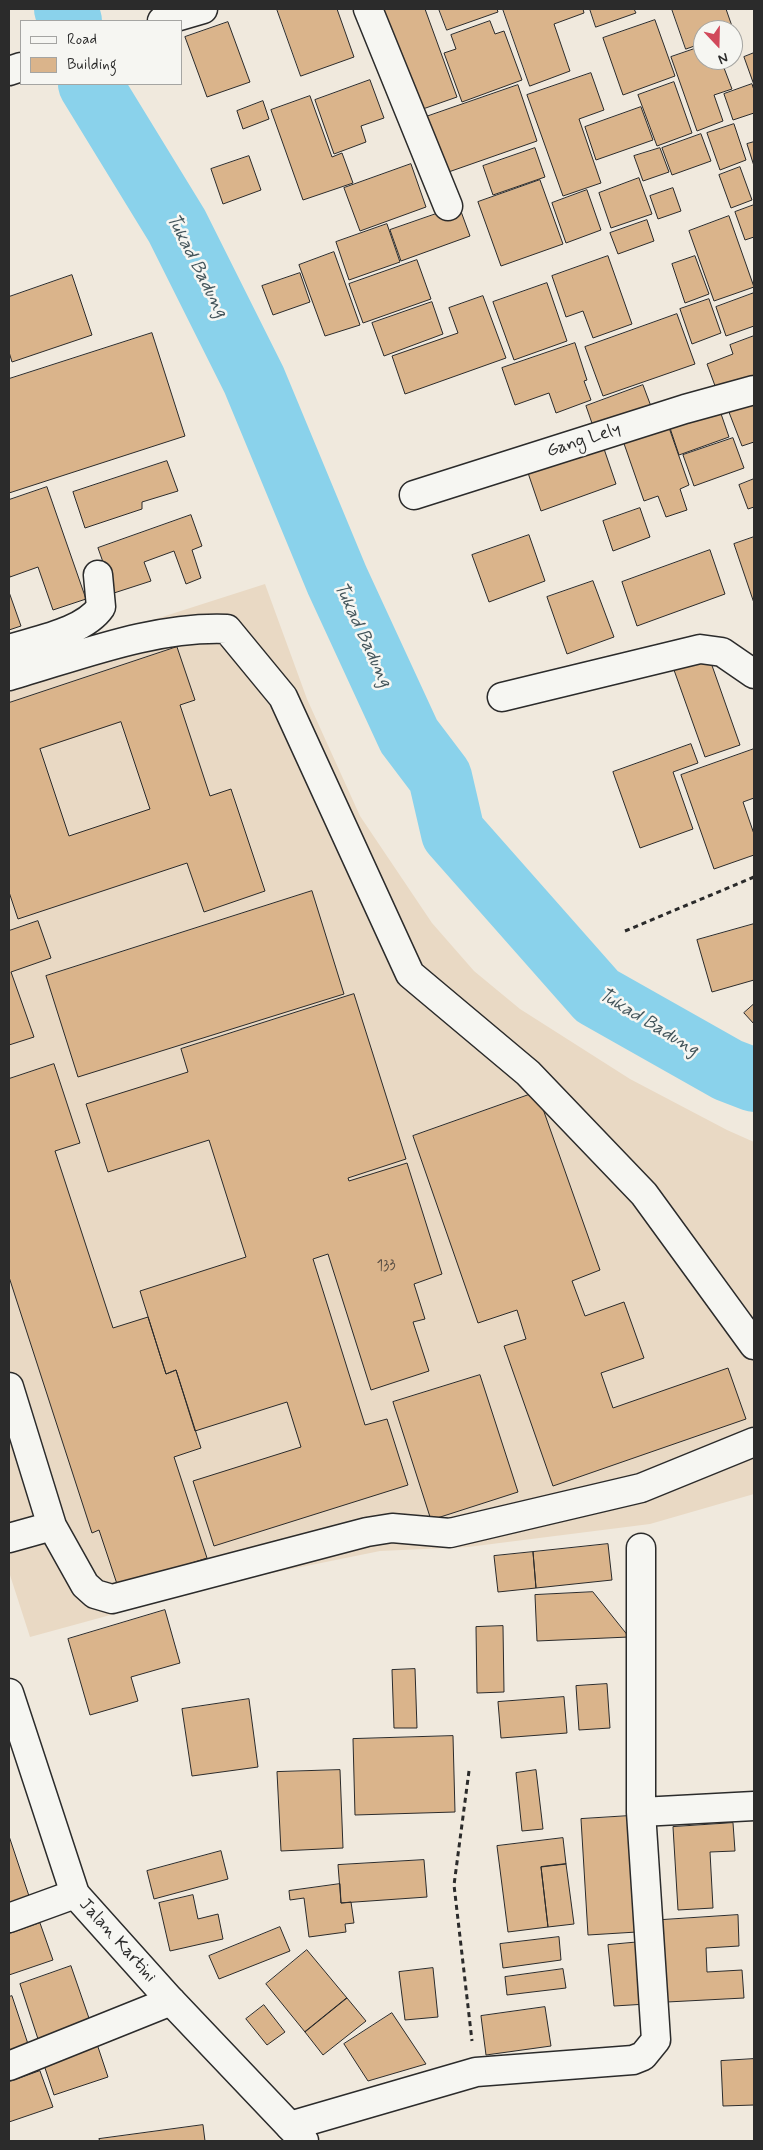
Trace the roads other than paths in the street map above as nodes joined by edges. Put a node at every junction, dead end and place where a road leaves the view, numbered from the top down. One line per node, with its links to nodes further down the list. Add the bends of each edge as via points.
1 (203, 9): 3 (street)
2 (368, 9): 4 (street)
3 (165, 20)
4 (448, 206)
5 (754, 390): 6 (street, Gang Lely)
6 (414, 495)
7 (98, 575): 8 (street, via 101,607 95,616 82,625)
8 (9, 649)
9 (754, 674): 11 (street, via 722,652 700,649)
10 (9, 676): 12 (street, via 146,637 197,628 227,629 283,697 410,974 528,1073 644,1194)
11 (502, 697)
12 (754, 1345)
13 (9, 1387): 15 (street)
14 (754, 1442): 15 (street, via 631,1490 450,1533 392,1528 367,1532 112,1600 95,1594 85,1585)
15 (52, 1526): 16 (street)
16 (9, 1538)
17 (641, 1548): 20 (street)
18 (9, 1693): 21 (street, Jalan Kartini)
19 (754, 1806): 20 (street)
20 (641, 1812): 25 (street, via 656,2040 643,2056 633,2060 476,2072)
21 (75, 1894): 22 (street); 23 (street, Jalan Kartini)
22 (9, 1918)
23 (171, 2001): 24 (street); 25 (street, Jalan Kartini)
24 (9, 2066)
25 (297, 2134)

